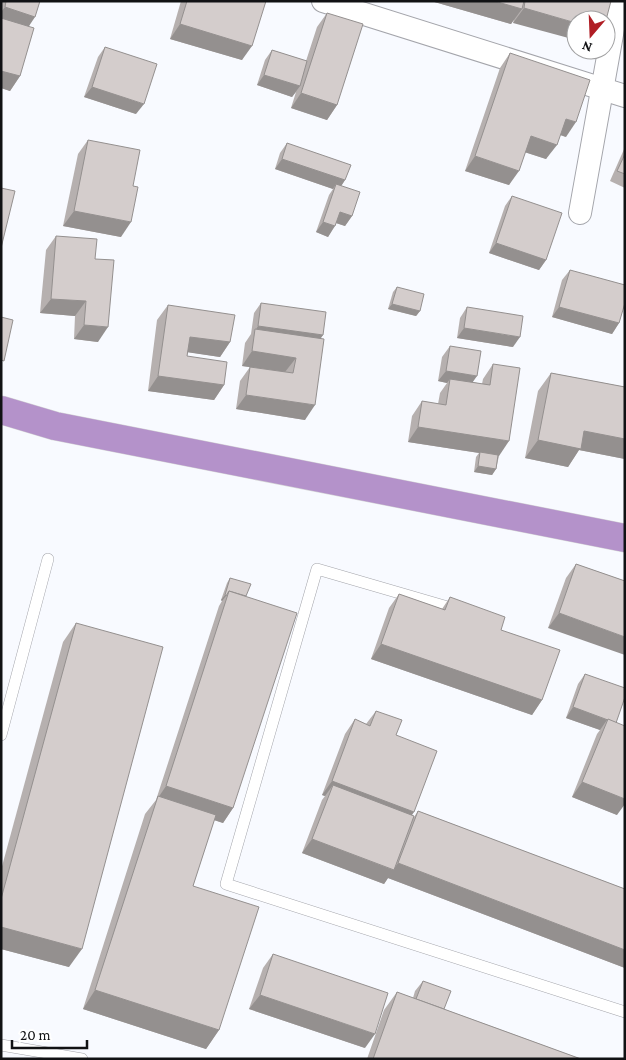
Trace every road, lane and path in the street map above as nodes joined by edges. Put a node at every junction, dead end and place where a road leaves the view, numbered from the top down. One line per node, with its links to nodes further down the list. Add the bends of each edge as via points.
1 (323, 1): 3 (street)
2 (618, 1): 3 (street)
3 (601, 89): 4 (street); 5 (street)
4 (625, 96)
5 (580, 213)
6 (1, 410): 7 (highway, via 54,426)
7 (625, 538)
8 (48, 560): 10 (lane)
9 (465, 612): 11 (lane, via 317,569 226,884)
10 (1, 735)
11 (625, 1012)
12 (1, 1045): 13 (lane)
13 (82, 1059)

